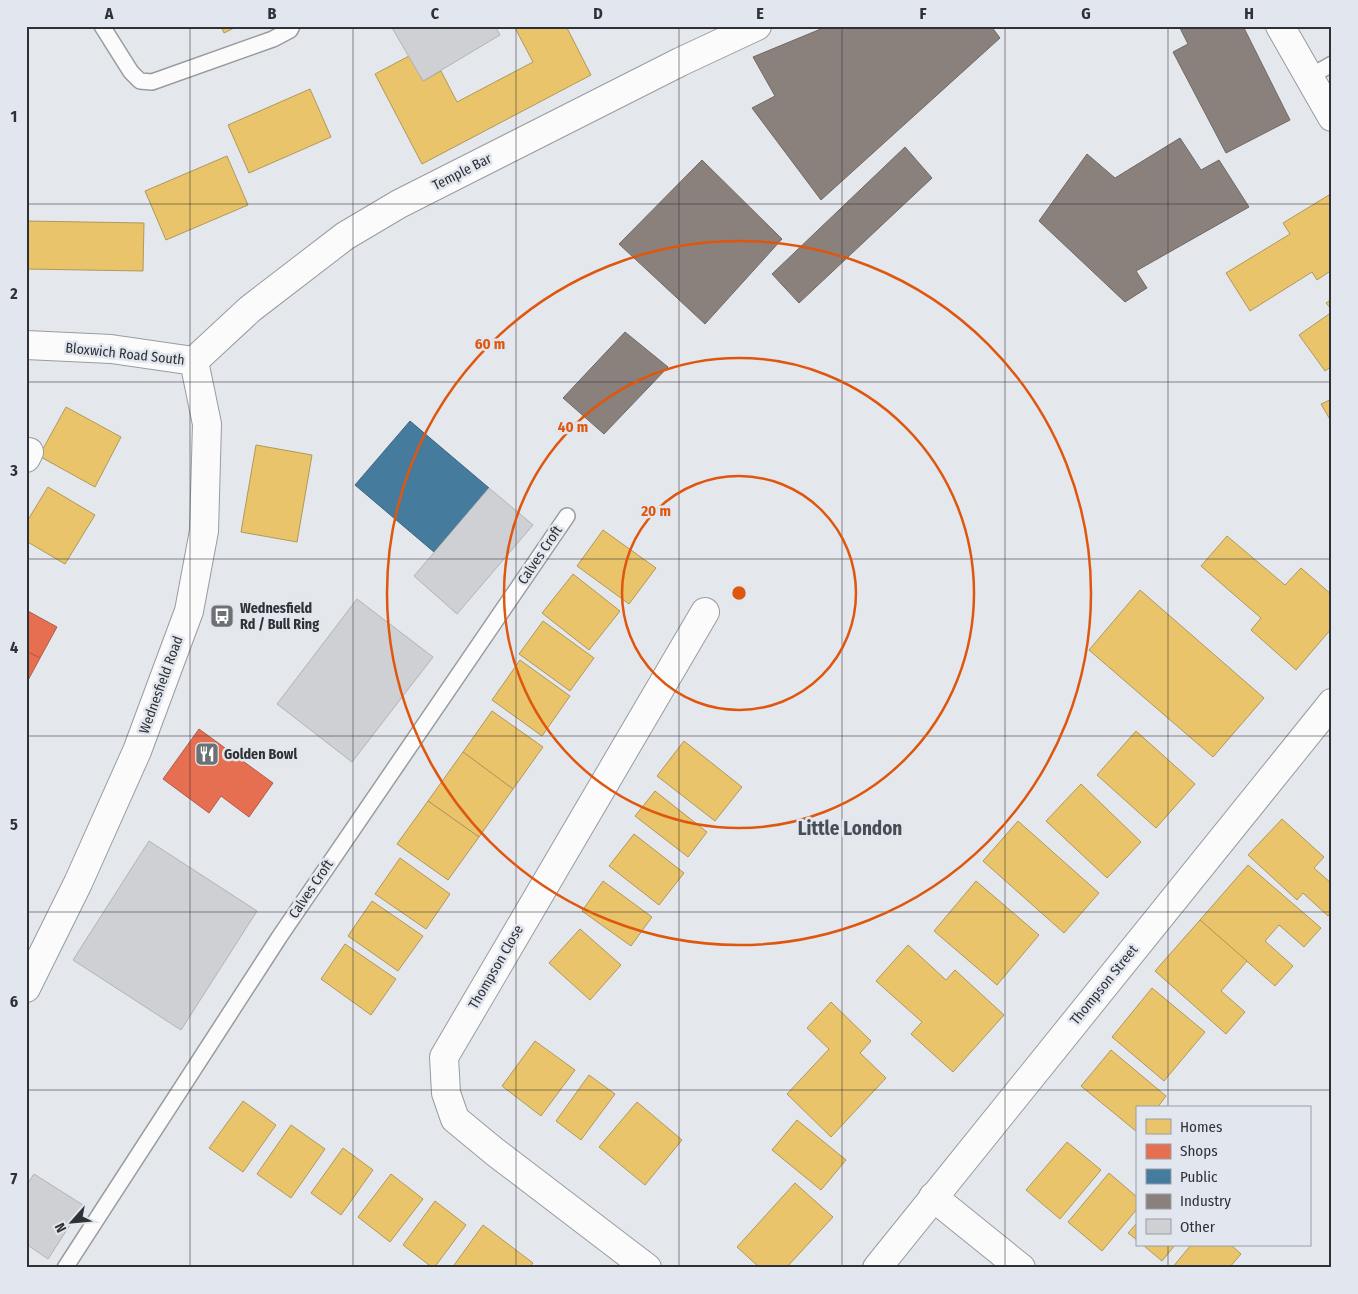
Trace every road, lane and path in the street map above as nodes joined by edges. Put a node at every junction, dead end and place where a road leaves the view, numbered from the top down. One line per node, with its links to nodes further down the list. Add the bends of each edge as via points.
1 (102, 26): 2 (lane, via 131,72 140,81 152,82 273,39)
2 (292, 26)
3 (756, 26): 8 (street, Temple Bar, via 391,208 344,236 250,309)
4 (1280, 26): 5 (street)
5 (1320, 70): 6 (street)
6 (1332, 117)
7 (26, 345): 8 (street, Bloxwich Road South, via 111,349)
8 (194, 361): 12 (street, Wednesfield Road, via 207,424 204,531 189,611 137,751 78,883)
9 (566, 516): 14 (lane, Calves Croft, via 280,936)
10 (705, 612): 15 (street, Thompson Close, via 444,1057 446,1094 455,1119)
11 (1332, 703): 13 (street, Thompson Street)
12 (26, 988)
13 (933, 1197): 16 (street, Thompson Street); 17 (street)
14 (65, 1268)
15 (648, 1268)
16 (877, 1268)
17 (1020, 1268)

